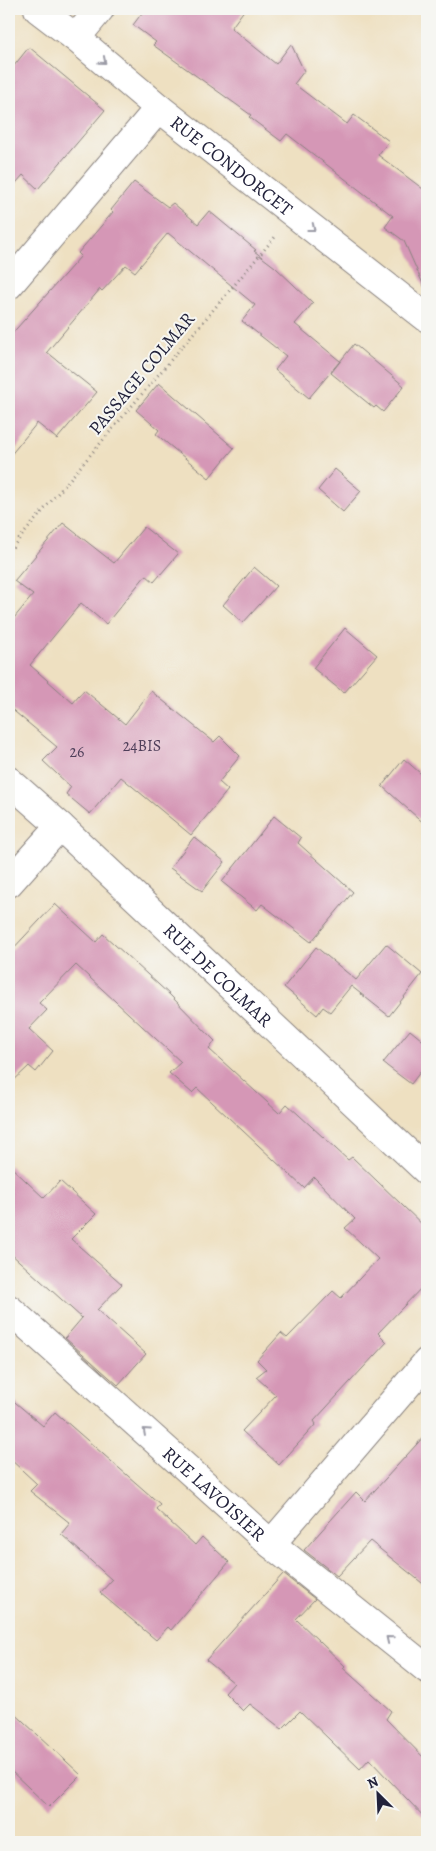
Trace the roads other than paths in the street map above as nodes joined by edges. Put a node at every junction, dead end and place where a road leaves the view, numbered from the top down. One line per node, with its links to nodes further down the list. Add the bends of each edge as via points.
1 (38, 9): 3 (street, RUE CONDORCET)
2 (100, 9): 3 (street)
3 (76, 38): 4 (street, RUE CONDORCET, one-way to 4)
4 (159, 108): 5 (street); 6 (street, RUE CONDORCET, one-way to 6)
5 (9, 285)
6 (427, 318)
7 (9, 781): 8 (street, RUE DE COLMAR)
8 (60, 826): 9 (street); 10 (street, RUE DE COLMAR)
9 (9, 883)
10 (427, 1171)
11 (9, 1309): 13 (street, RUE LAVOISIER, one-way to 11)
12 (427, 1362): 13 (street)
13 (272, 1544): 14 (street, RUE LAVOISIER, one-way to 13)
14 (427, 1670)

